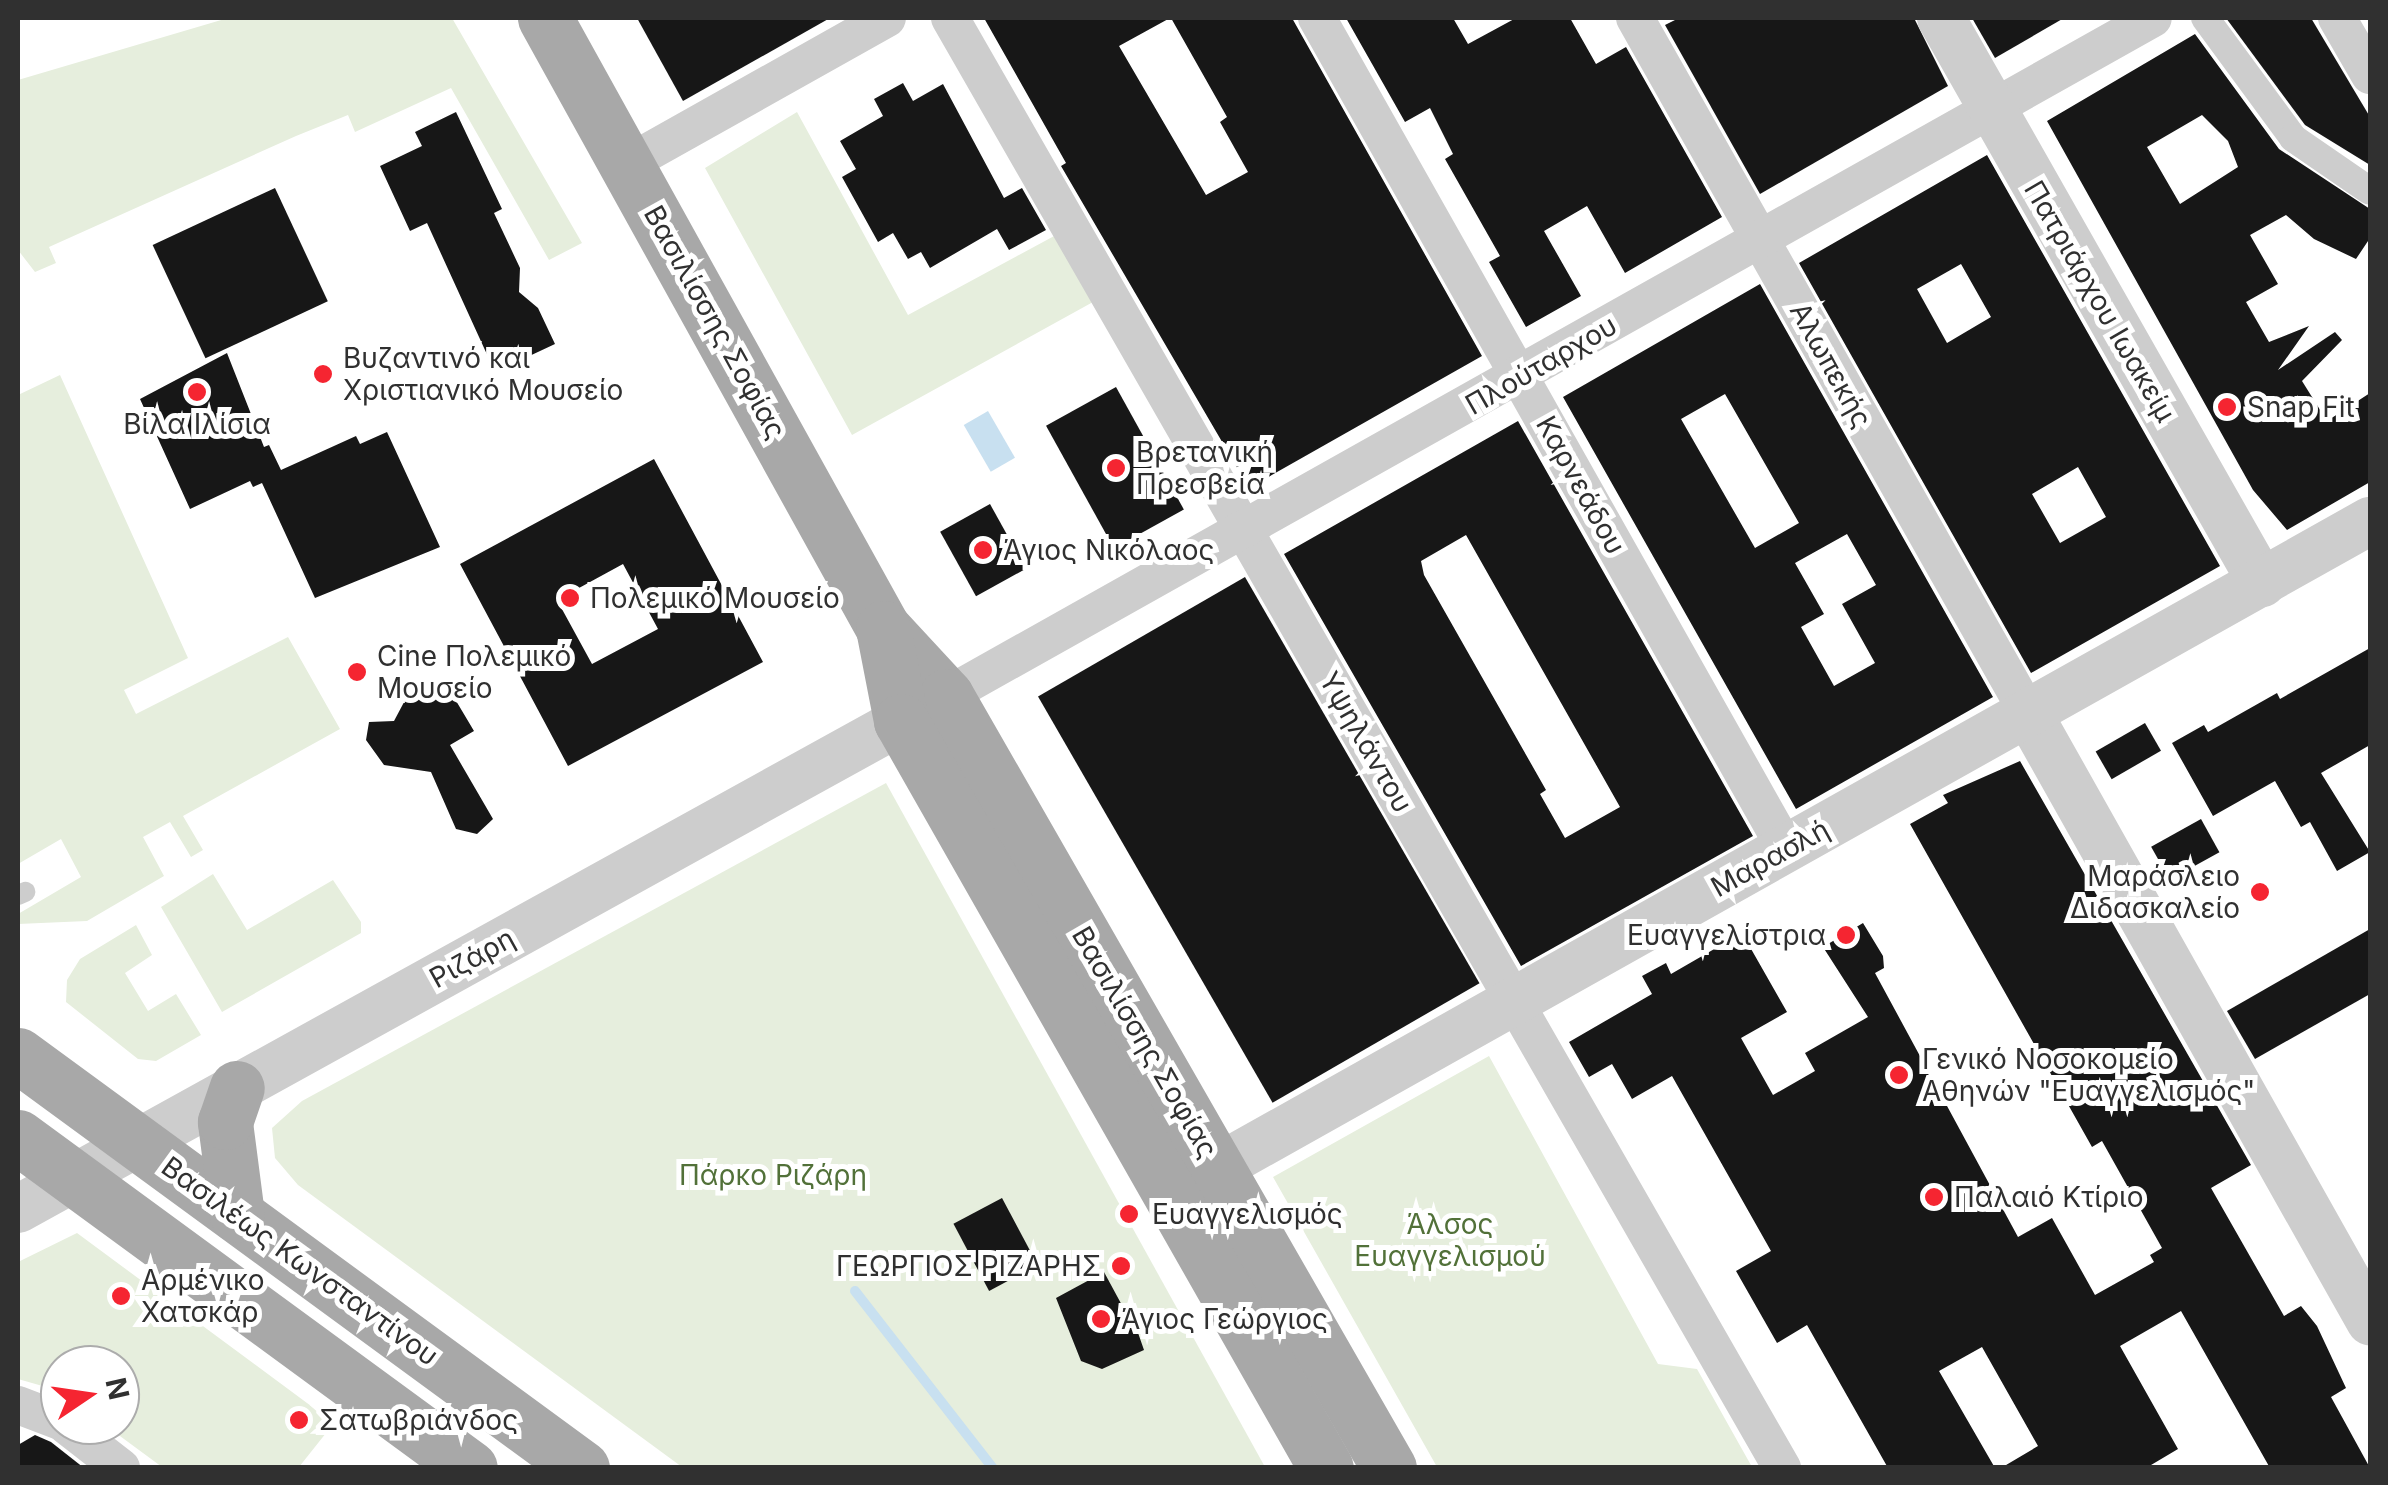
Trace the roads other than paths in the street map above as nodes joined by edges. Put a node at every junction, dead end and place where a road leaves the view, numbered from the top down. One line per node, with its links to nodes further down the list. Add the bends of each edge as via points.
1 (545, 18): 12 (main road, Βασιλίσσης Σοφίας)
2 (888, 18): 12 (street)
3 (950, 18): 17 (street, Υψηλάντου)
4 (1316, 18): 15 (street, Καρνεάδου)
5 (1635, 18): 14 (street, Αλωπεκής)
6 (1941, 18): 11 (street, Πατριάρχου Ιωακείμ)
7 (2153, 18): 11 (street, Πλούταρχου)
8 (2205, 18): 13 (street, via 2293,138)
9 (2338, 18): 10 (street)
10 (2370, 75)
11 (1990, 106): 14 (street, Πλούταρχου); 18 (street, Πατριάρχου Ιωακείμ)
12 (627, 164): 19 (main road, Βασιλίσσης Σοφίας)
13 (2370, 191)
14 (1760, 239): 15 (street, Πλούταρχου); 20 (street, Αλωπεκής)
15 (1521, 378): 17 (street, Πλούταρχου); 21 (street, Καρνεάδου)
16 (2370, 521): 18 (street, Μαρασλή)
17 (1244, 529): 19 (street, Πλούταρχου); 22 (street, Υψηλάντου)
18 (2262, 583): 20 (street, Μαρασλή)
19 (925, 708): 24 (street, Ριζάρη); 27 (main road, Βασιλίσσης Σοφίας); 29 (main road, Βασιλίσσης Σοφίας)
20 (2028, 714): 21 (street, Μαρασλή); 32 (street)
21 (1786, 849): 22 (street, Μαρασλή)
22 (1515, 1001): 27 (street, Μαρασλή); 39 (street, Υψηλάντου)
23 (18, 1055): 26 (main road, Βασιλέως Κωνσταντίνου)
24 (238, 1088): 26 (street, Ριζάρη); 31 (main road, via 225,1122)
25 (18, 1137): 28 (main road)
26 (137, 1143): 28 (street, Ριζάρη); 31 (main road, Βασιλέως Κωνσταντίνου)
27 (1217, 1168): 29 (street, Μαρασλή); 38 (main road, Βασιλίσσης Σοφίας)
28 (74, 1178): 30 (street, Ριζάρη); 35 (main road)
29 (1170, 1194): 37 (main road, Βασιλίσσης Σοφίας)
30 (18, 1209)
31 (237, 1216): 36 (main road, Βασιλέως Κωνσταντίνου)
32 (2370, 1321)
33 (92, 1445): 34 (street)
34 (122, 1468)
35 (470, 1468)
36 (582, 1468)
37 (1326, 1468)
38 (1390, 1468)
39 (1782, 1468)

